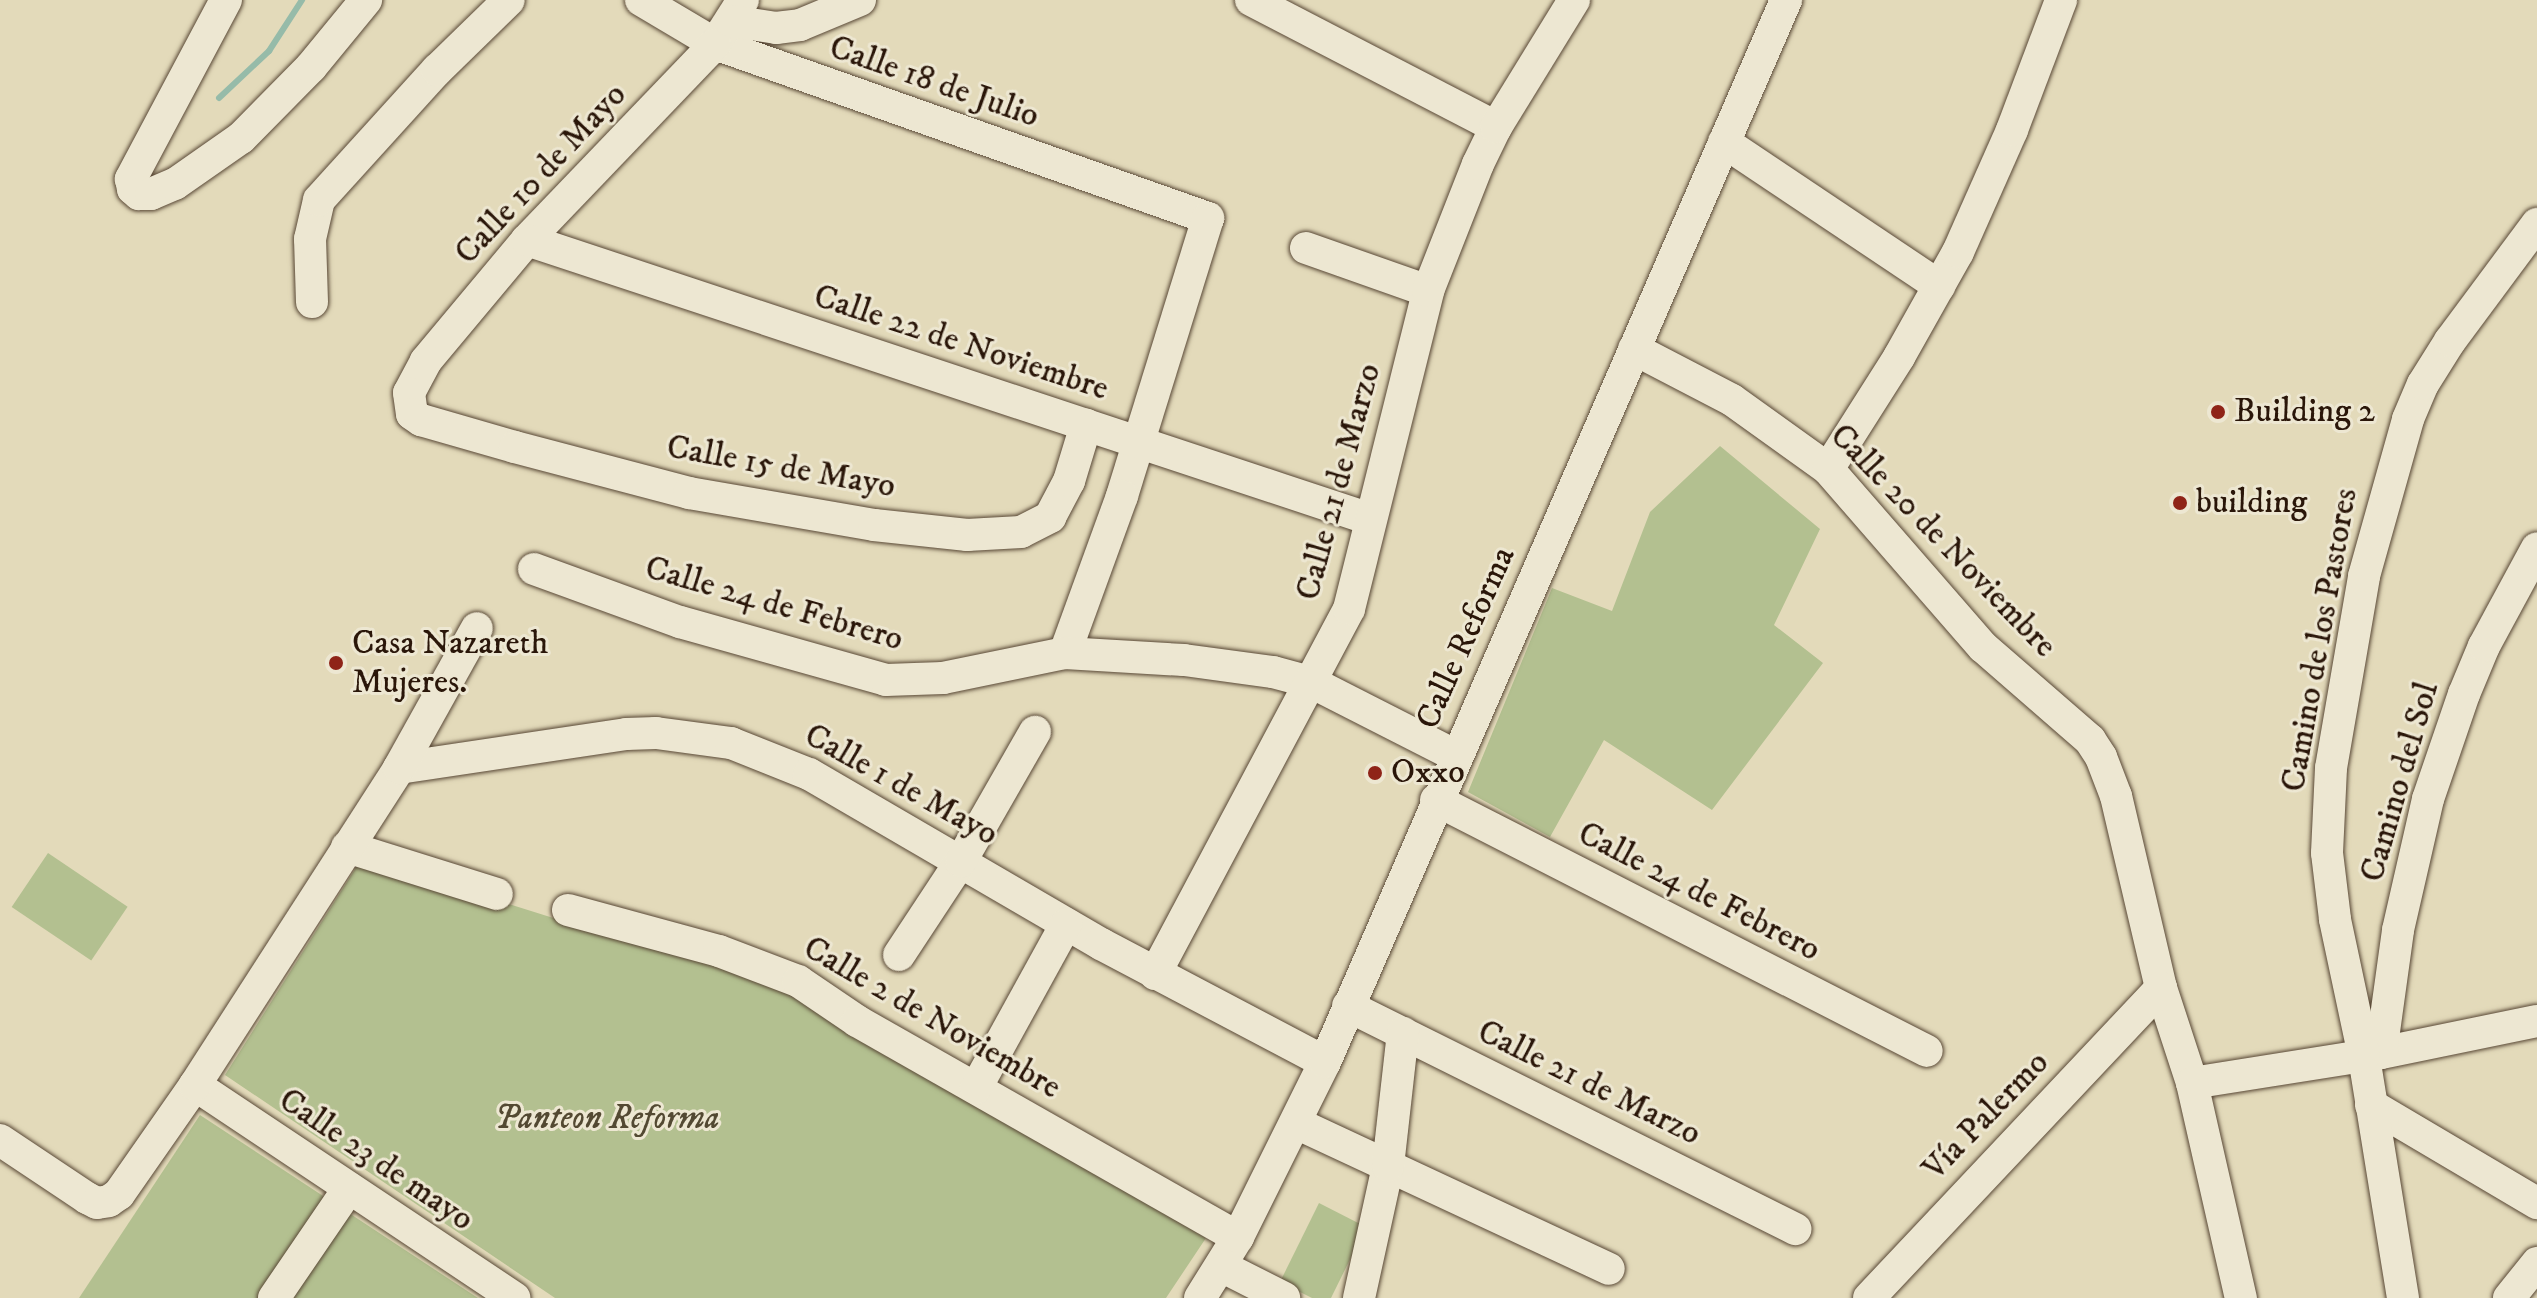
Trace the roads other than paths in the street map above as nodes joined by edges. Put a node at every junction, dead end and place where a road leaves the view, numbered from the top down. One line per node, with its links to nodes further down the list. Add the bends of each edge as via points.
1 (226, 0): 2 (street, via 131,179 139,194 175,184 241,138 311,67)
2 (366, 0)
3 (509, 0): 18 (street, via 319,200 310,239)
4 (641, 0): 10 (street, Calle 18 de Julio)
5 (860, 0): 10 (street, via 800,25 776,28)
6 (1251, 0): 11 (street)
7 (1574, 0): 11 (street, Calle 21 de Marzo)
8 (1786, 0): 12 (street, Calle Reforma)
9 (2061, 0): 16 (street, via 2007,142)
10 (729, 22): 14 (street, Calle 10 de Mayo); 22 (street, Calle 18 de Julio, via 1208,218)
11 (1496, 127): 17 (street, Calle 21 de Marzo)
12 (1724, 142): 16 (street); 19 (street, Calle Reforma)
13 (2537, 224): 46 (street, Camino de los Pastores, via 2423,384 2390,476 2364,576 2327,818 2335,919)
14 (527, 240): 20 (street, Calle 10 de Mayo, via 426,361 414,379); 21 (street, Calle 22 de Noviembre)
15 (1306, 248): 17 (street)
16 (1939, 286): 23 (street)
17 (1428, 291): 24 (street, Calle 21 de Marzo)
18 (312, 302)
19 (1634, 349): 23 (street, Calle 20 de Noviembre, via 1732,400); 31 (street, Calle Reforma)
20 (410, 407): 21 (street, Calle 15 de Mayo, via 421,420 689,493 874,525 967,535 1021,532 1050,517 1069,481)
21 (1086, 425): 22 (street, Calle 22 de Noviembre)
22 (1138, 442): 24 (street, Calle 22 de Noviembre); 28 (street)
23 (1828, 469): 41 (street, Calle 20 de Noviembre, via 1983,647 2051,702 2095,748 2116,796)
24 (1370, 519): 29 (street, Calle 21 de Marzo, via 1349,609)
25 (2537, 548): 46 (street, Camino del Sol, via 2484,646 2428,799)
26 (534, 569): 28 (street, Calle 24 de Febrero, via 680,622 886,680 943,678)
27 (477, 628): 32 (street)
28 (1065, 653): 29 (street, Calle 24 de Febrero, via 1184,660)
29 (1311, 682): 31 (street, Calle 24 de Febrero); 40 (street, Calle 21 de Marzo)
30 (1035, 732): 35 (street)
31 (1456, 756): 33 (street, Calle Reforma)
32 (399, 768): 34 (street); 35 (street, Calle 1 de Mayo, via 626,734 702,737 762,753 809,774)
33 (1436, 800): 42 (street, Calle Reforma); 45 (street, Calle 24 de Febrero)
34 (347, 847): 36 (street); 49 (street)
35 (961, 861): 38 (street, Calle 1 de Mayo); 39 (street)
36 (497, 894)
37 (568, 910): 50 (street, Calle 2 de Noviembre, via 767,967)
38 (1066, 924): 40 (street, Calle 1 de Mayo); 50 (street)
39 (899, 955)
40 (1155, 974): 47 (street, Calle 1 de Mayo)
41 (2161, 988): 48 (street, Calle 20 de Noviembre); 67 (street, Vía Palermo)
42 (1348, 1006): 44 (street, Calle 21 de Marzo); 47 (street, Calle Reforma)
43 (2537, 1021): 46 (street)
44 (1403, 1033): 54 (street); 57 (street, Calle 21 de Marzo)
45 (1927, 1051)
46 (2372, 1054): 48 (street); 51 (street, Camino de los Pastores)
47 (1325, 1062): 52 (street, Calle Reforma)
48 (2192, 1083): 68 (street, Calle 20 de Noviembre)
49 (195, 1085): 53 (street, via 109,1201 87,1198); 55 (street, Calle 23 de mayo)
50 (976, 1088): 58 (street, Calle 2 de Noviembre)
51 (2371, 1105): 56 (street); 69 (street, Camino de los Pastores)
52 (1296, 1123): 54 (street); 58 (street, Calle Reforma)
53 (0, 1140)
54 (1388, 1166): 61 (street); 66 (street)
55 (349, 1188): 62 (street); 63 (street, Calle 23 de mayo)
56 (2537, 1203)
57 (1795, 1229)
58 (1238, 1237): 60 (street, Calle Reforma)
59 (2537, 1263): 70 (street)
60 (1221, 1266): 64 (street, Calle Reforma); 65 (street)
61 (1609, 1269)
62 (274, 1298)
63 (514, 1298)
64 (1200, 1298)
65 (1284, 1298)
66 (1359, 1298)
67 (1869, 1298)
68 (2241, 1298)
69 (2403, 1298)
70 (2509, 1298)

